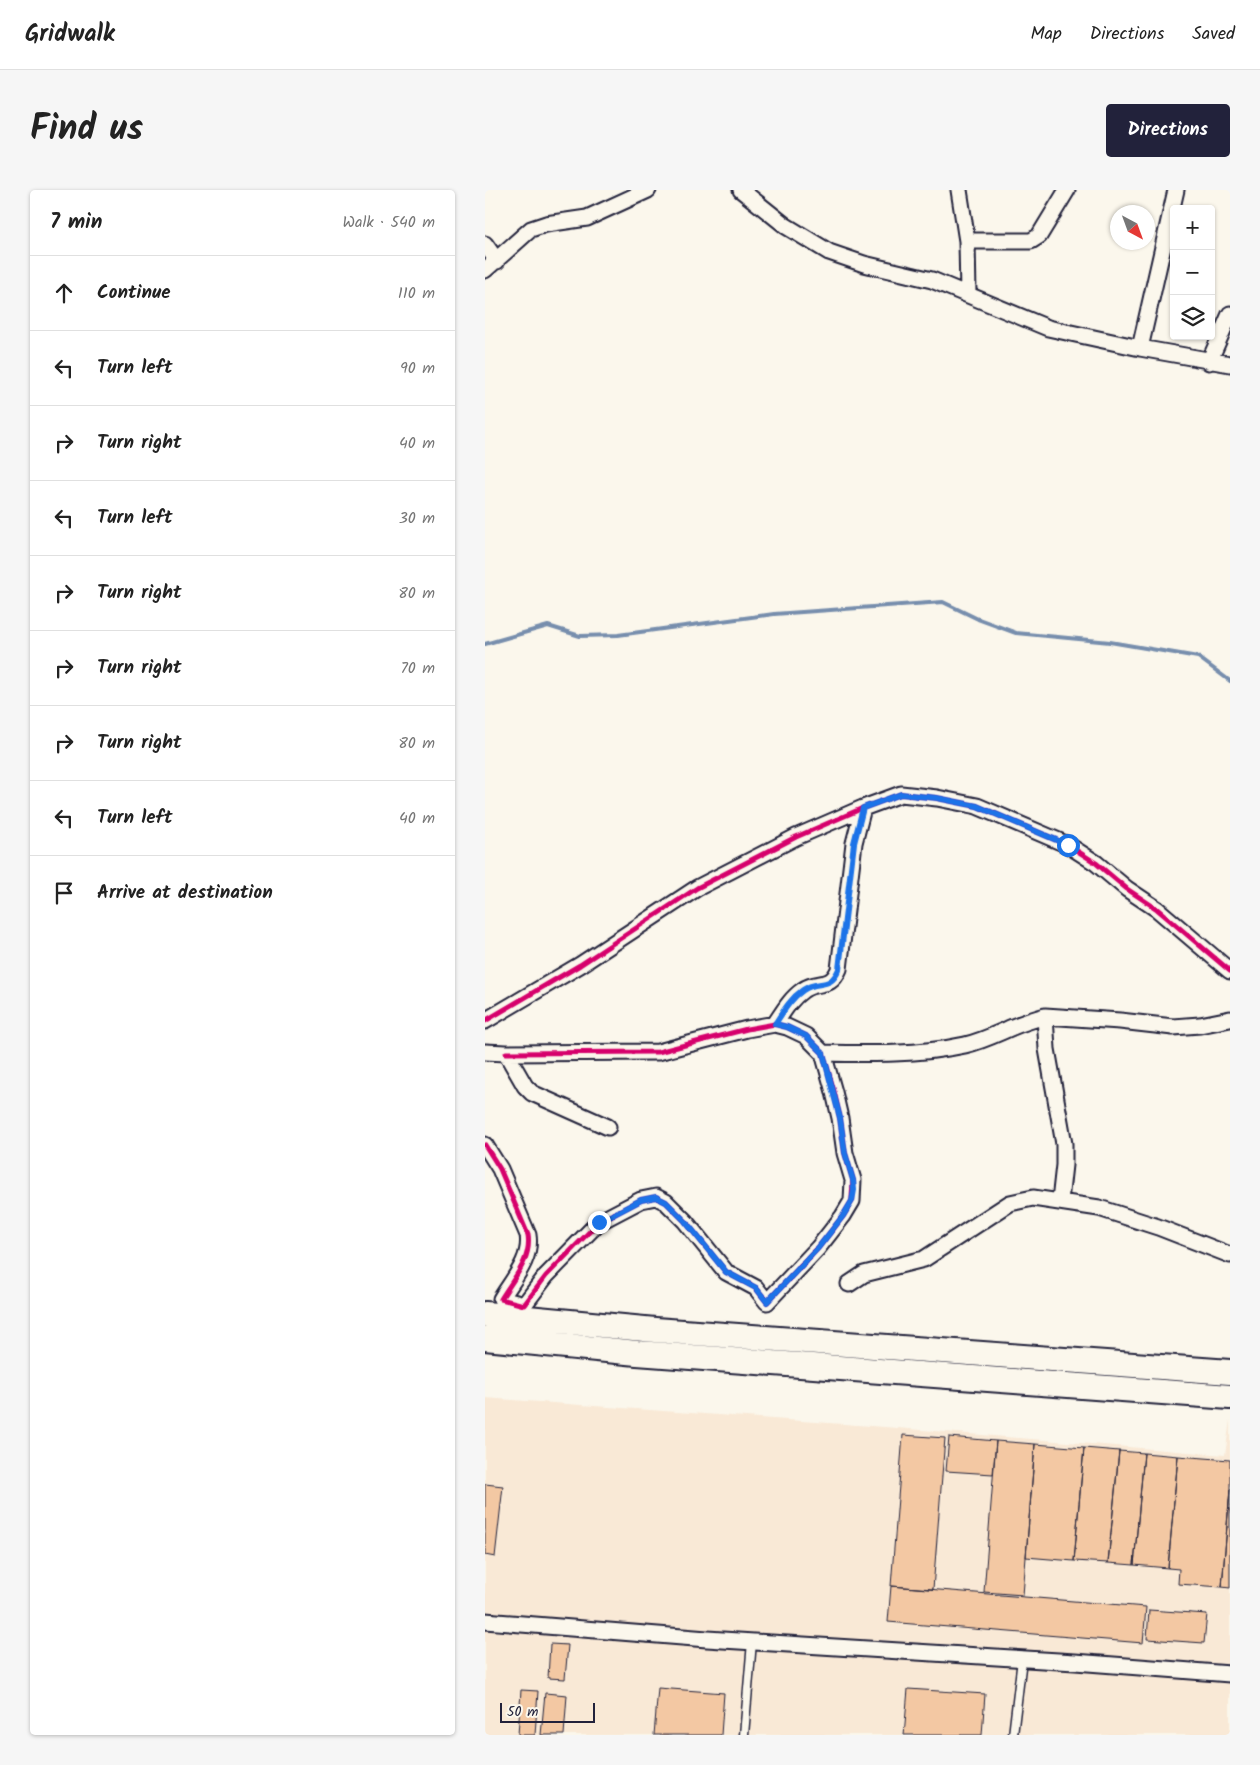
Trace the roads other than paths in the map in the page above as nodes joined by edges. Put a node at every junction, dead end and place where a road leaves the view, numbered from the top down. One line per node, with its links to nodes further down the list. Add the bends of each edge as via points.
1 (648, 190): 8 (street, via 587,218 531,229)
2 (741, 190): 9 (street, via 786,226 829,252 932,280)
3 (959, 190): 6 (street)
4 (1176, 190): 11 (street)
5 (1060, 193): 6 (street, via 1039,236 1031,241)
6 (967, 241): 9 (street)
7 (485, 244): 8 (street)
8 (491, 266)
9 (969, 294): 11 (street, via 1048,328)
10 (1230, 314): 12 (street)
11 (1140, 348): 12 (street)
12 (1209, 362): 13 (street)
13 (1230, 364)
14 (863, 808): 15 (street, via 901,794 937,798 977,806 1068,845 1157,909); 18 (street, via 796,837 697,888 580,965); 19 (street, via 854,843 839,969 831,982 804,989 787,1005)
15 (1230, 971)
16 (1045, 1016): 17 (street, via 1173,1027); 22 (street, via 964,1045 906,1052); 25 (street, via 1047,1049 1064,1144)
17 (1230, 1020)
18 (485, 1021)
19 (775, 1024): 21 (street, via 747,1028 658,1052); 22 (street, via 806,1036)
20 (485, 1052): 21 (street)
21 (506, 1053): 23 (street, via 528,1090)
22 (823, 1053): 24 (street, via 853,1180 852,1201 818,1248 767,1302 756,1288 726,1272 673,1208 656,1197 641,1200 599,1222 546,1276 524,1305 501,1299 527,1256 529,1243 500,1169)
23 (608, 1127)
24 (485, 1145)
25 (1060, 1202): 26 (street, via 1099,1208); 27 (street, via 1033,1198 1010,1203 924,1259 864,1274)
26 (1230, 1255)
27 (849, 1284)
28 (485, 1314): 30 (main road, via 655,1330)
29 (485, 1338): 31 (main road, via 637,1353)
30 (1230, 1372)
31 (1230, 1397)
32 (485, 1621): 33 (street)
33 (752, 1642): 34 (street); 36 (lane)
34 (1022, 1659): 35 (street); 37 (lane)
35 (1230, 1674)
36 (744, 1735)
37 (1013, 1735)

